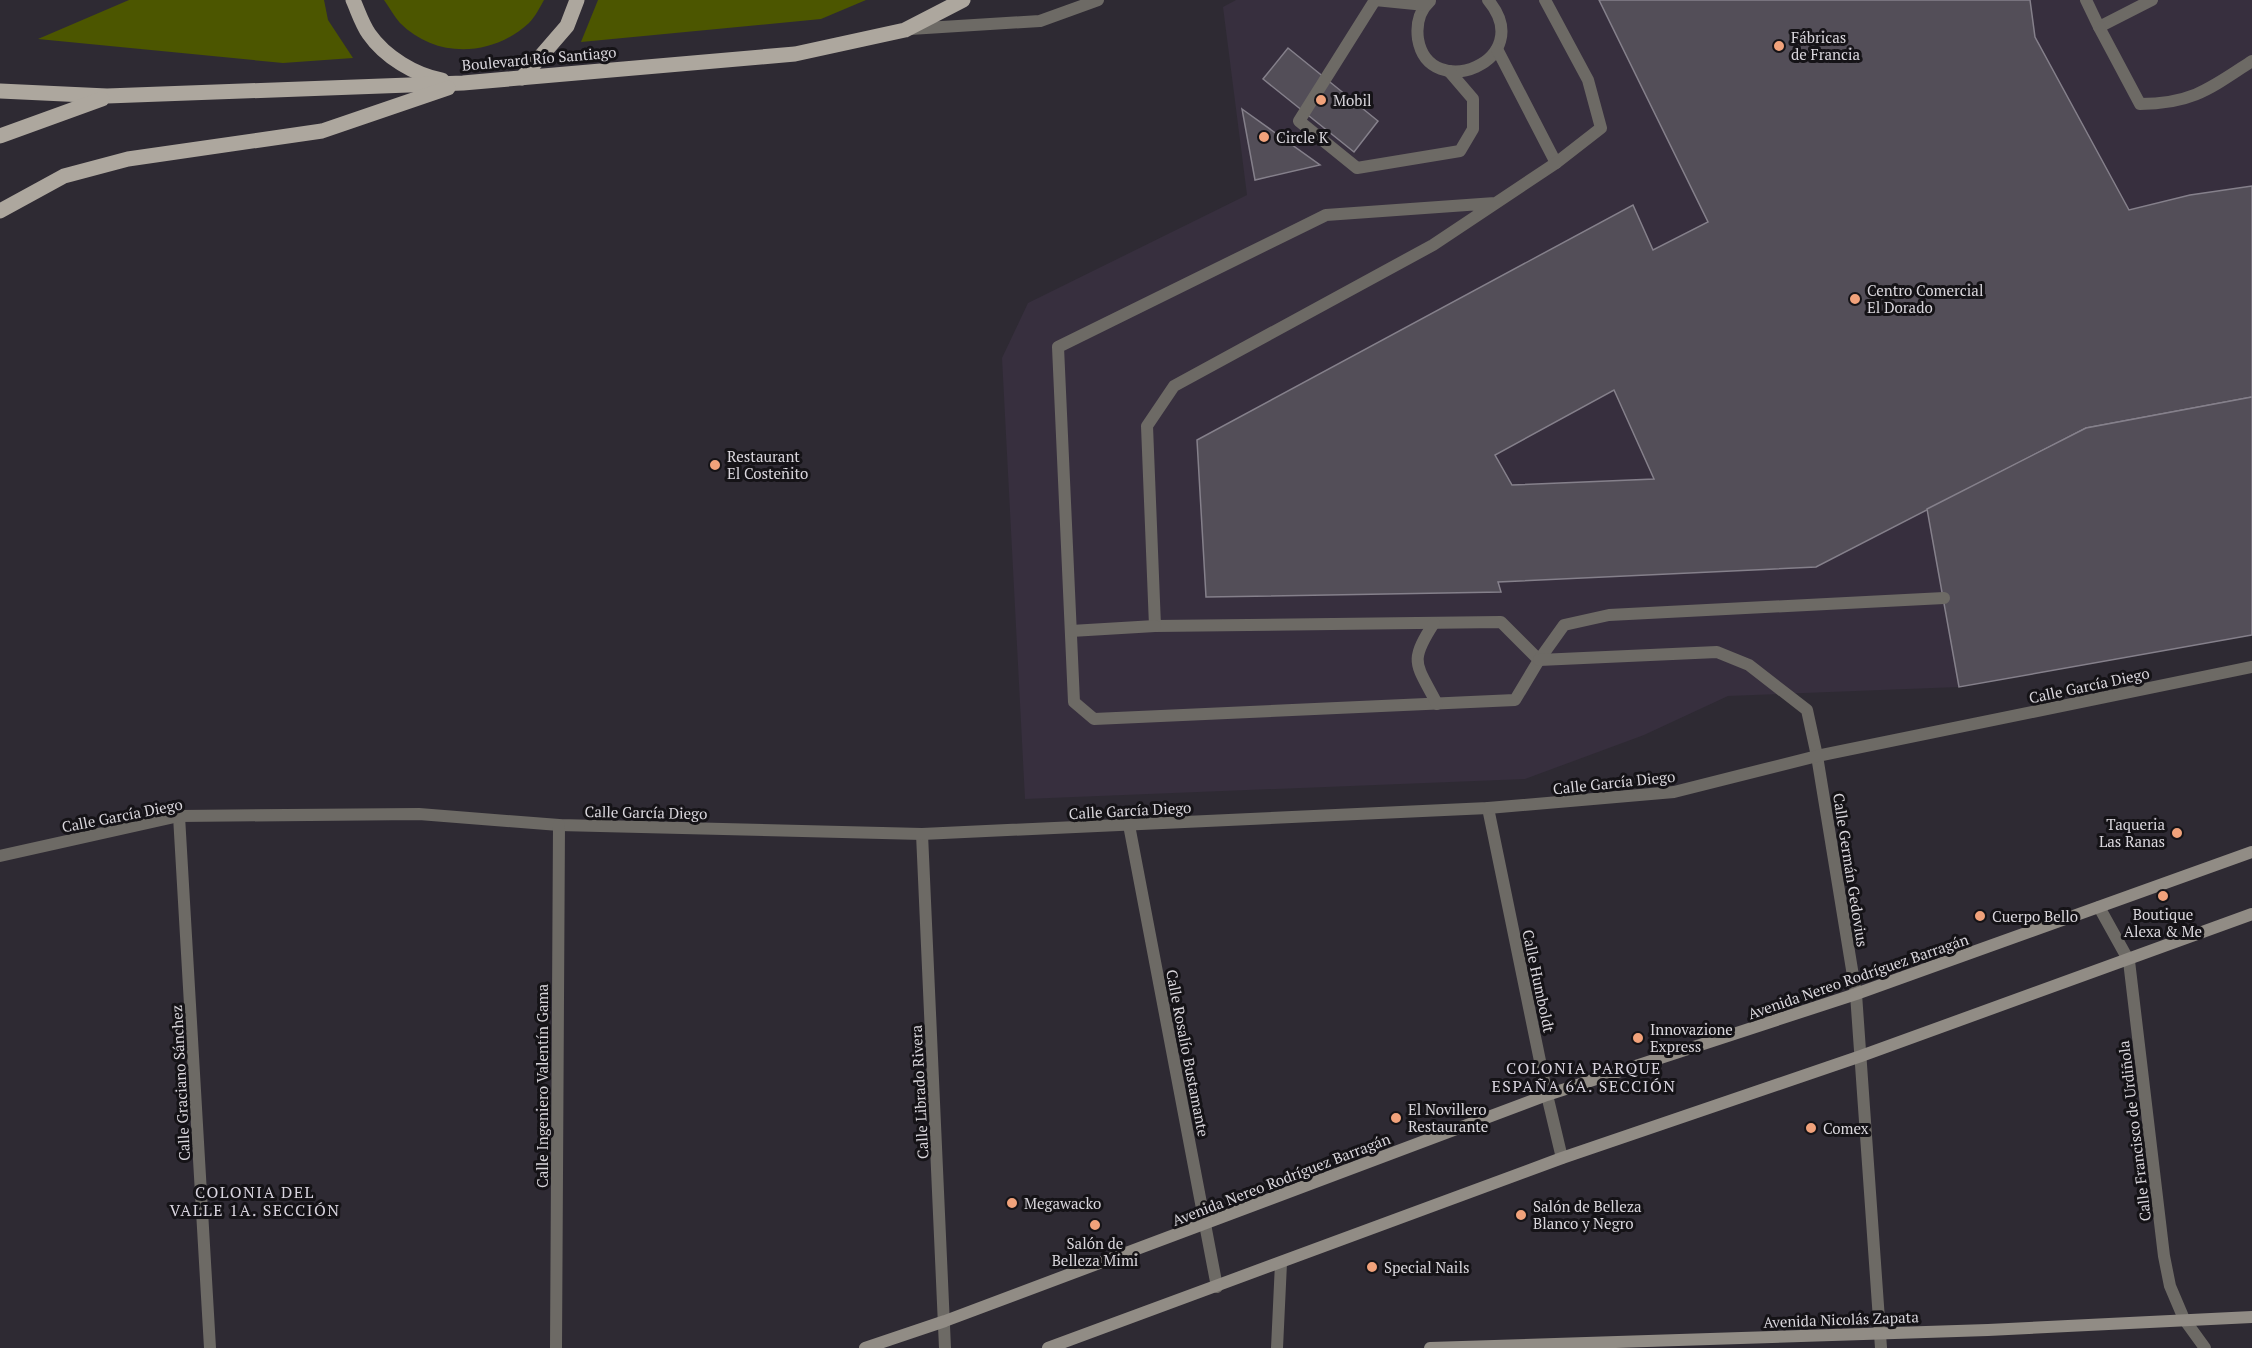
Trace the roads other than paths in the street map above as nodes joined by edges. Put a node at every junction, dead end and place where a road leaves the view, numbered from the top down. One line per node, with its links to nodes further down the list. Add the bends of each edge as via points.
1 (352, 0): 17 (main road, via 369,34 396,61 431,78)
2 (577, 0): 16 (main road, via 567,26)
3 (963, 0): 12 (main road, Boulevard Río Santiago)
4 (1098, 0): 12 (street, via 1040,21)
5 (1375, 0): 10 (street); 15 (street, via 1299,121 1357,168 1460,151 1473,129 1473,99)
6 (1488, 0): 13 (street, via 1501,22)
7 (1545, 0): 21 (street, via 1588,80 1601,128)
8 (2086, 0): 11 (street)
9 (2152, 0): 11 (street)
10 (1428, 3): 15 (street, via 1419,18 1419,45 1426,57)
11 (2099, 27): 14 (street, via 2140,104 2170,104 2208,90)
12 (905, 30): 16 (main road, Boulevard Río Santiago, via 795,54)
13 (1497, 50): 15 (street, via 1477,68); 21 (street)
14 (2252, 61)
15 (1449, 71)
16 (522, 78): 17 (main road, Boulevard Río Santiago)
17 (463, 83): 19 (main road, Boulevard Río Santiago); 23 (main road, via 322,131 128,159 64,176)
18 (0, 91): 19 (main road, Boulevard Río Santiago)
19 (107, 96): 20 (main road, Boulevard Río Santiago)
20 (0, 136)
21 (1556, 163): 22 (street)
22 (1495, 202): 26 (street, via 1433,245 1174,386 1147,426); 27 (street, via 1326,215 1058,347)
23 (0, 211)
24 (1944, 598): 28 (street, via 1608,615 1564,625)
25 (1434, 623): 26 (street); 28 (street, via 1501,622); 30 (street, via 1418,649 1418,666)
26 (1155, 626): 27 (street)
27 (1071, 631): 30 (street, via 1074,702 1094,719)
28 (1539, 660): 30 (street, via 1515,700); 31 (street, Calle Germán Gedovius, via 1718,652 1749,665 1807,710)
29 (2252, 667): 31 (street, Calle García Diego)
30 (1437, 704)
31 (1817, 756): 32 (street, Calle García Diego, via 1674,792); 42 (street, Calle Germán Gedovius)
32 (1488, 808): 35 (street, Calle García Diego); 44 (street, Calle Humboldt)
33 (179, 816): 34 (street, Calle García Diego, via 419,814); 38 (street, Calle García Diego); 54 (street, Calle Graciano Sánchez)
34 (559, 825): 36 (street, Calle García Diego); 55 (street, Calle Ingeniero Valentín Gama)
35 (1129, 825): 36 (street, Calle García Diego); 46 (street, Calle Rosalío Bustamante)
36 (922, 834): 51 (street, Calle Librado Rivera)
37 (2252, 852): 39 (street, Avenida Nereo Rodríguez Barragán)
38 (0, 855)
39 (2099, 907): 41 (street, Calle Francisco de Urdiñola); 42 (street, Avenida Nereo Rodríguez Barragán)
40 (2252, 914): 41 (street)
41 (2128, 961): 43 (street); 50 (street, Calle Francisco de Urdiñola, via 2164,1256 2170,1286)
42 (1856, 994): 43 (street, Calle Germán Gedovius); 44 (street, Avenida Nereo Rodríguez Barragán)
43 (1861, 1056): 45 (street); 52 (street, Calle Germán Gedovius)
44 (1547, 1095): 45 (street, Calle Humboldt); 46 (street, Avenida Nereo Rodríguez Barragán)
45 (1562, 1158): 47 (street)
46 (1205, 1223): 48 (street, Calle Rosalío Bustamante); 51 (street, Avenida Nereo Rodríguez Barragán)
47 (1281, 1263): 48 (street); 59 (street)
48 (1216, 1287): 58 (street)
49 (2252, 1317): 50 (street, Avenida Nicolás Zapata)
50 (2184, 1319): 52 (street, Avenida Nicolás Zapata); 62 (street, Calle Francisco de Urdiñola)
51 (945, 1322): 56 (street, Avenida Nereo Rodríguez Barragán); 57 (street, Calle Librado Rivera)
52 (1880, 1333): 53 (street, Avenida Nicolás Zapata); 61 (street, Calle Germán Gedovius)
53 (1506, 1346): 60 (street, Avenida Nicolás Zapata)
54 (210, 1348)
55 (556, 1348)
56 (865, 1348)
57 (945, 1348)
58 (1048, 1348)
59 (1278, 1348)
60 (1430, 1348)
61 (1881, 1348)
62 (2205, 1348)

